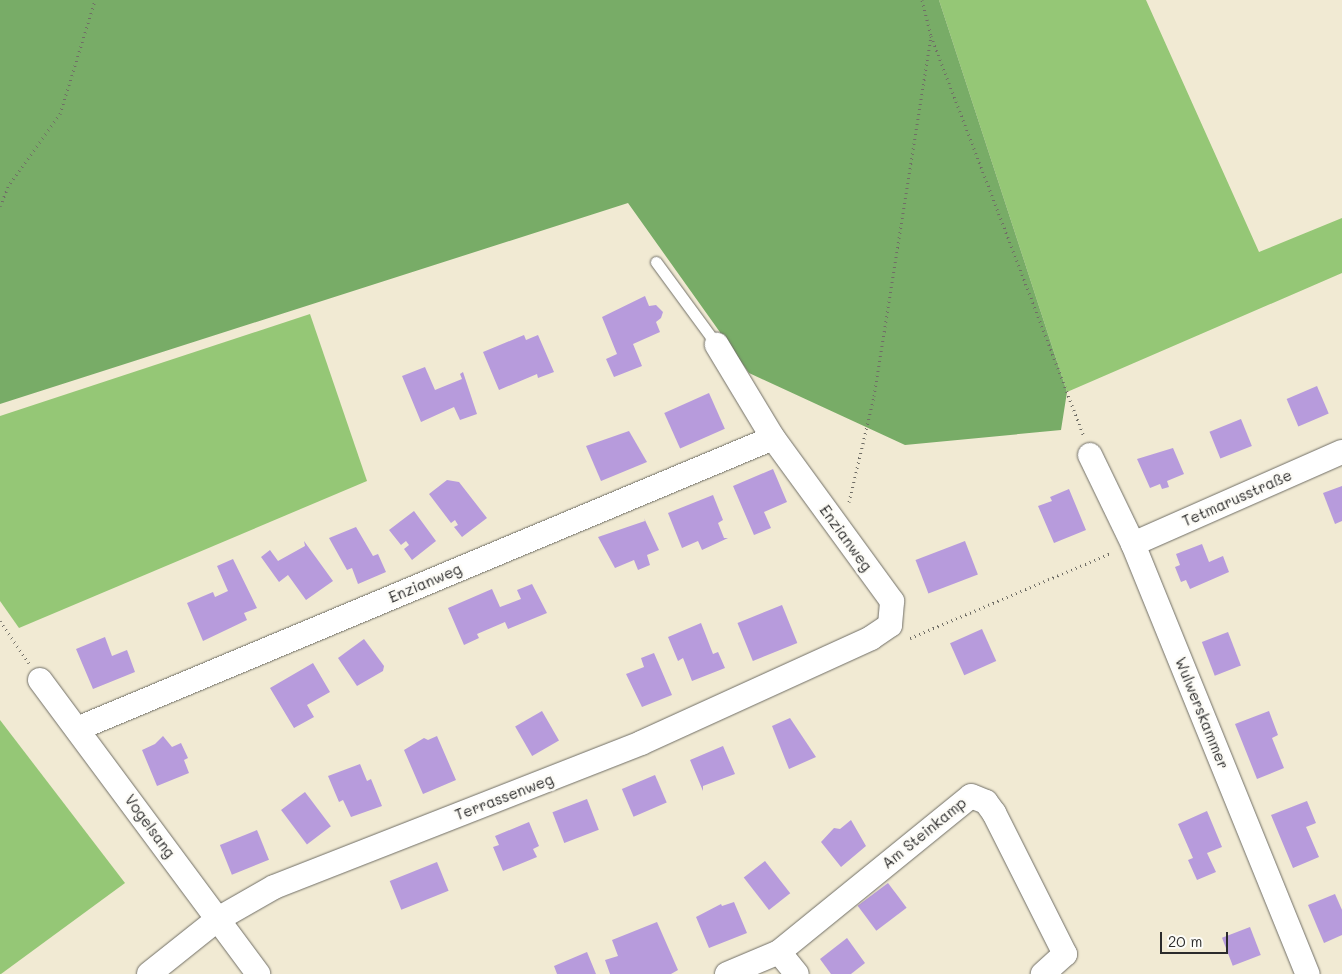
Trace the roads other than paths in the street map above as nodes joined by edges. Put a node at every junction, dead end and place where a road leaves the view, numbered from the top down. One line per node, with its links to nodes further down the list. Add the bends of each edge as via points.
1 (656, 262): 2 (lane)
2 (717, 345): 3 (street, Enzianweg)
3 (773, 438): 7 (street, Enzianweg, via 892,601 890,625); 9 (street, Enzianweg)
4 (1342, 452): 6 (street, Tetmarusstraße)
5 (1090, 455): 6 (street, Wulwerskammer)
6 (1133, 544): 17 (street, Wulwerskammer)
7 (871, 638): 10 (street, Terrassenweg, via 641,743 274,887)
8 (40, 680): 9 (street, Vogelsang)
9 (77, 729): 10 (street, Vogelsang)
10 (218, 918): 12 (street, Terrassenweg); 13 (street, Vogelsang)
11 (779, 952): 14 (street, Am Steinkamp); 15 (street); 16 (street, Am Steinkamp, via 971,796 986,802 994,813 1065,954)
12 (149, 974)
13 (258, 974)
14 (727, 974)
15 (797, 974)
16 (1043, 974)
17 (1308, 974)

